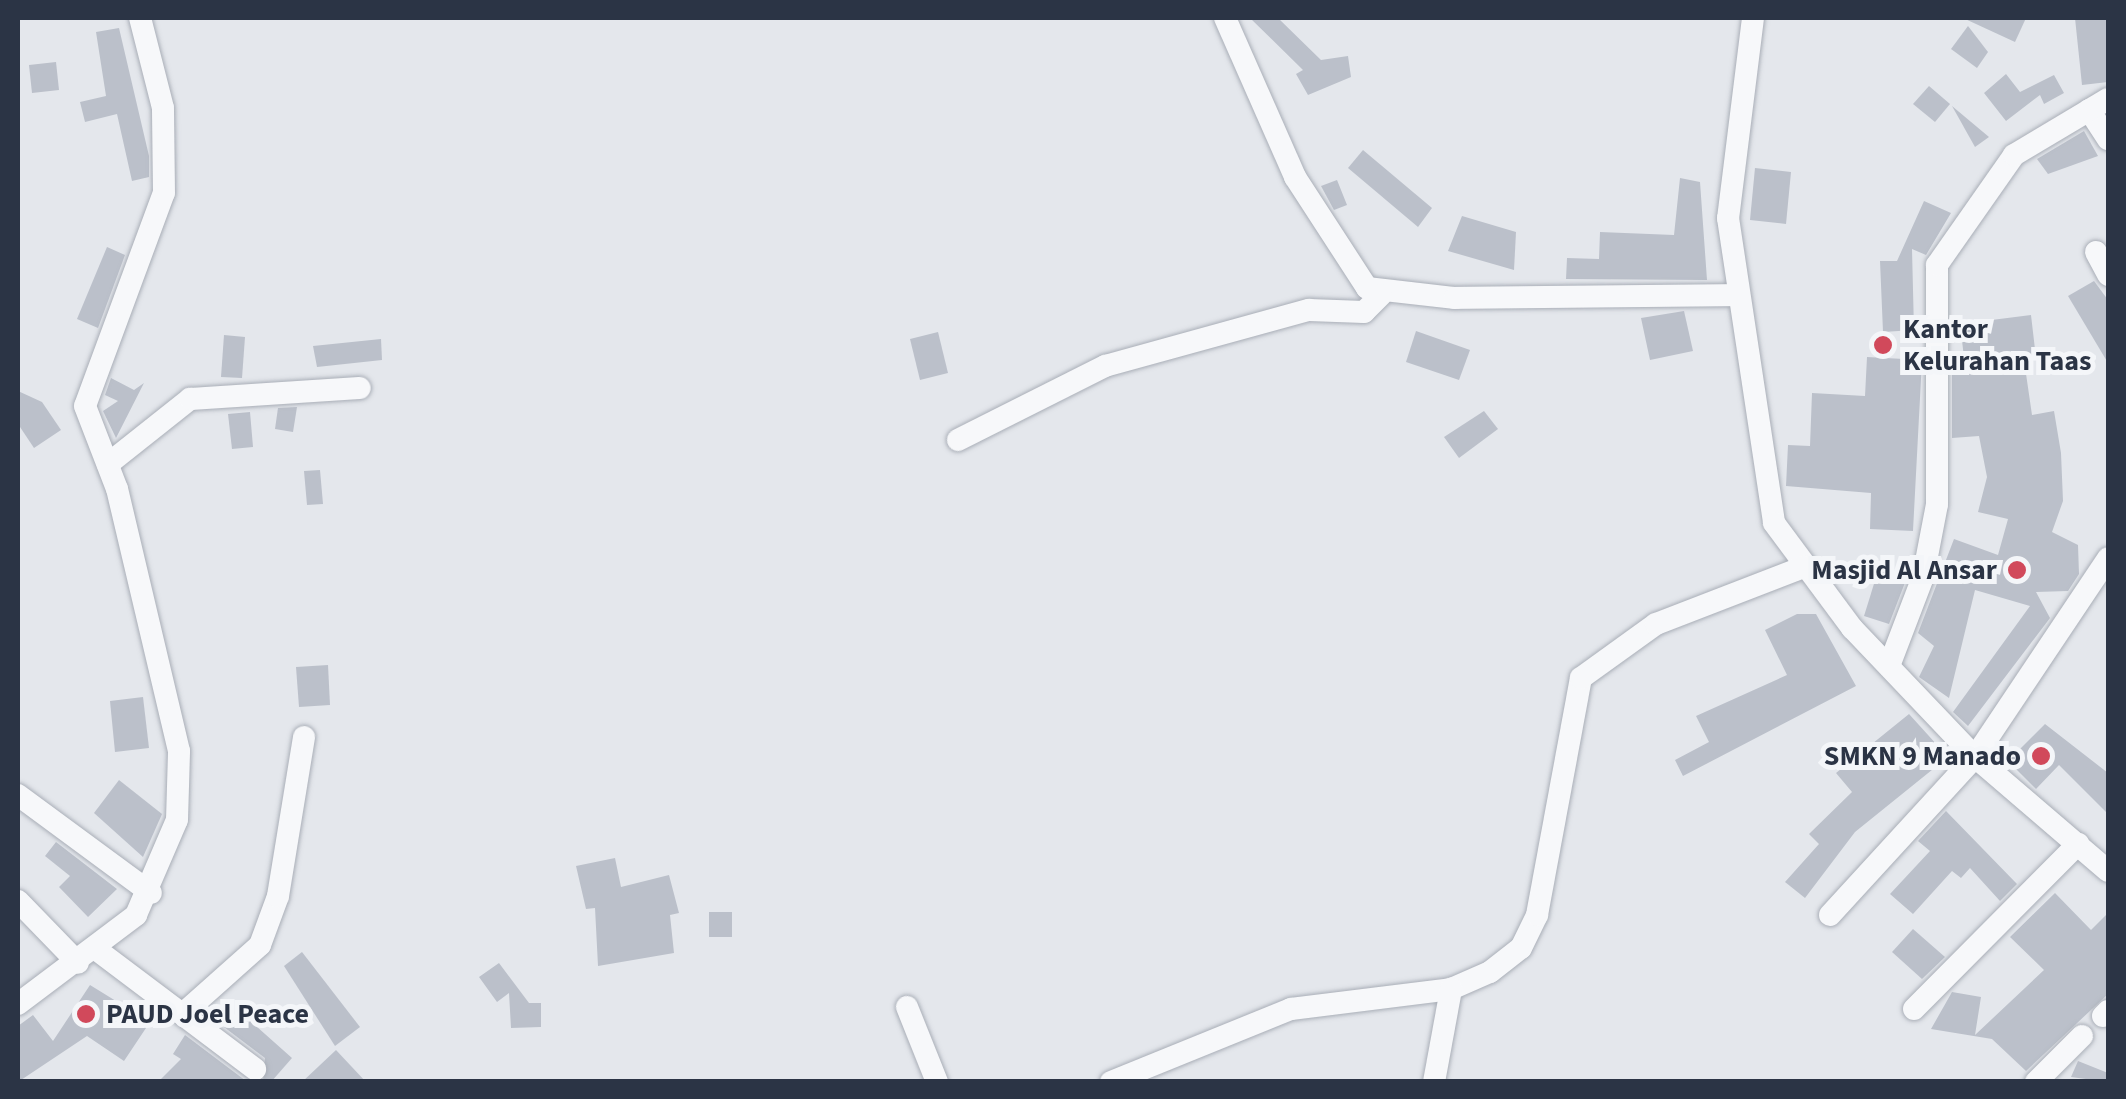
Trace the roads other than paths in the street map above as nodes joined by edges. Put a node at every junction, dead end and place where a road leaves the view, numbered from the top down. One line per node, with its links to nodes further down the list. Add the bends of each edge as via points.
1 (140, 18): 12 (street, via 163,108 164,193 92,371 86,421)
2 (1225, 18): 8 (street, via 1296,177 1352,273)
3 (1753, 18): 9 (street, via 1728,218)
4 (2100, 103): 5 (street); 15 (street, via 2014,154 1938,265 1937,504 1923,577)
5 (2108, 139)
6 (2096, 252): 7 (street)
7 (2108, 275)
8 (1381, 295): 9 (street); 11 (street, via 1364,312 1309,310 1105,366)
9 (1736, 295): 14 (street, via 1765,499)
10 (360, 388): 12 (street, via 190,399)
11 (958, 440)
12 (108, 464): 21 (street, via 181,771 170,853)
13 (2108, 558): 17 (street)
14 (1804, 567): 15 (street); 25 (street, via 1656,624 1581,678 1537,915 1521,948)
15 (1890, 666): 17 (street)
16 (304, 737): 29 (street, via 278,896 260,944)
17 (1976, 757): 19 (street); 23 (street)
18 (18, 796): 21 (street)
19 (2078, 844): 20 (street); 28 (street)
20 (2108, 872)
21 (151, 893): 24 (street)
22 (18, 900): 24 (street)
23 (1830, 914)
24 (88, 956): 26 (street); 29 (street)
25 (1451, 988): 33 (street, via 1290,1009); 34 (street)
26 (18, 1004)
27 (907, 1007): 32 (street)
28 (1914, 1009)
29 (186, 1012): 31 (street)
30 (2082, 1036): 35 (street)
31 (255, 1069)
32 (937, 1082)
33 (1111, 1082)
34 (1434, 1082)
35 (2036, 1082)

